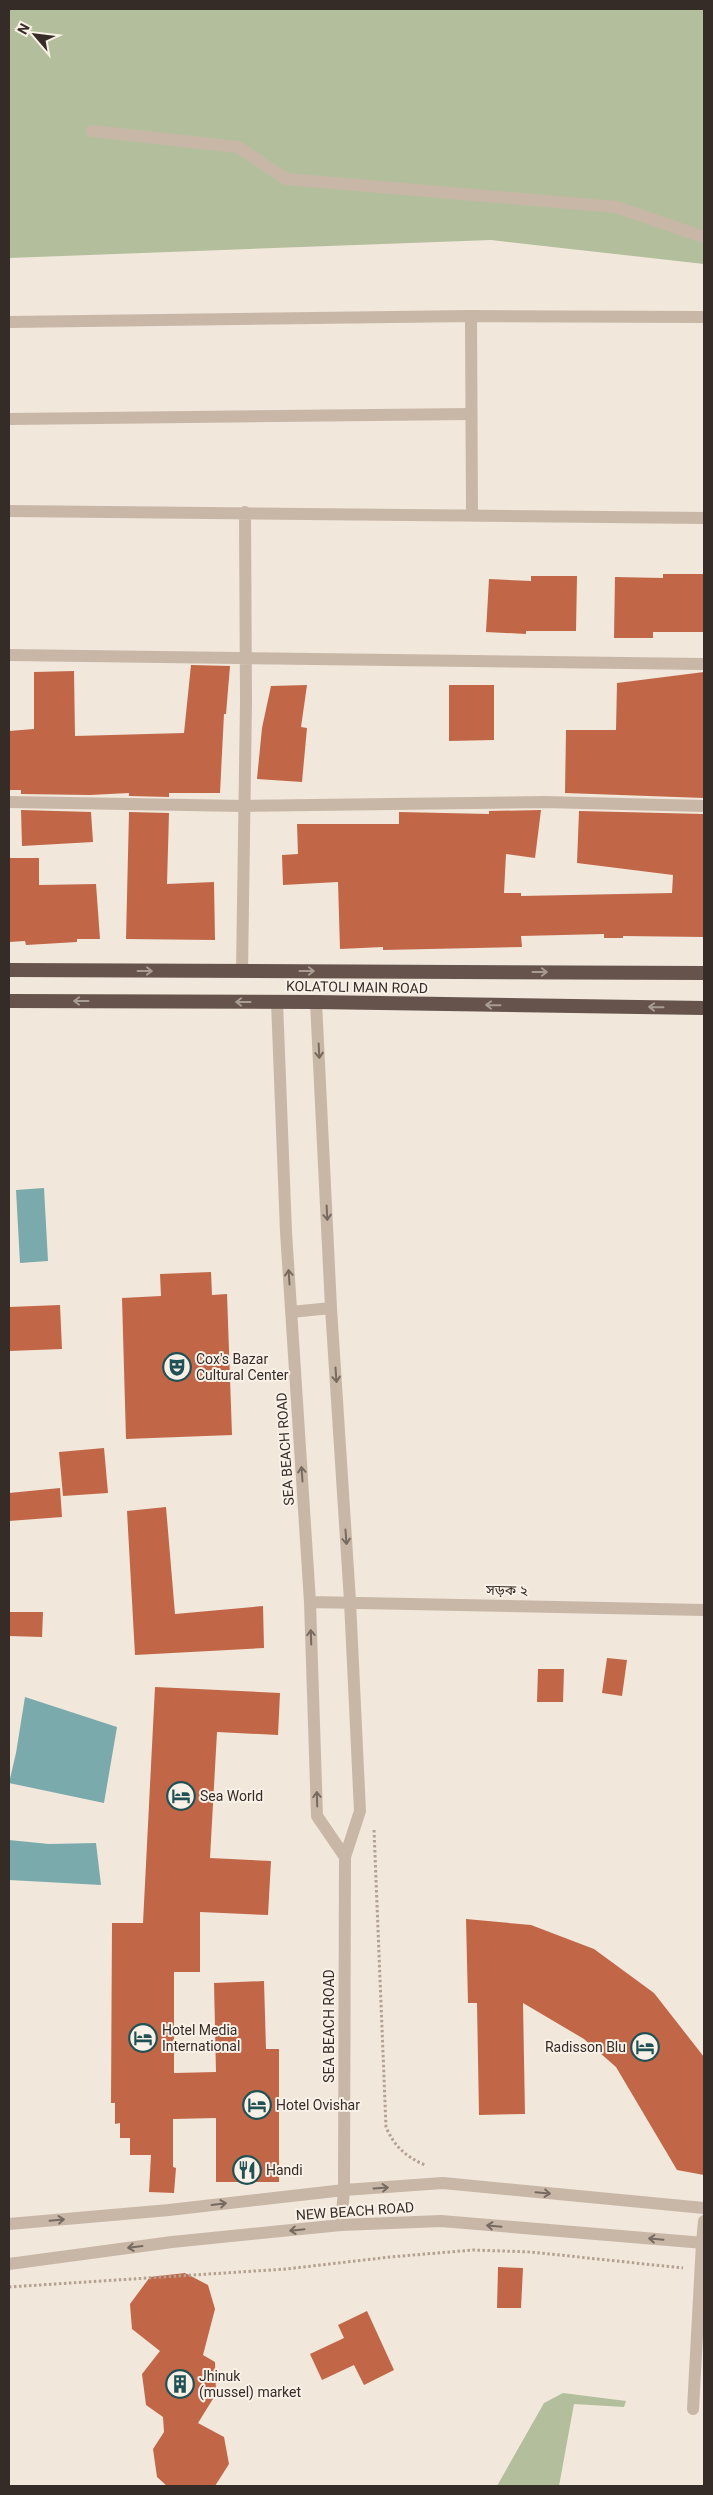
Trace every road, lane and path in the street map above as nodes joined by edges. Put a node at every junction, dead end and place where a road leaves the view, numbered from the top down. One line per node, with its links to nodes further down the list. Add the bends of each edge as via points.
1 (92, 131): 2 (street, via 238,147 286,179 616,207)
2 (704, 237)
3 (471, 316): 4 (street); 5 (street); 6 (street)
4 (704, 317)
5 (9, 322)
6 (470, 414): 7 (street); 10 (street)
7 (9, 419)
8 (9, 512): 9 (street)
9 (245, 512): 10 (street); 13 (street)
10 (472, 515): 11 (street)
11 (704, 518)
12 (9, 655): 13 (street)
13 (246, 656): 14 (street); 16 (street)
14 (704, 664)
15 (9, 802): 16 (street)
16 (244, 806): 17 (street, via 544,802); 19 (street)
17 (704, 806)
18 (9, 970): 19 (highway, KOLATOLI MAIN ROAD, one-way to 19)
19 (242, 971): 20 (highway, KOLATOLI MAIN ROAD, one-way to 20)
20 (704, 973)
21 (9, 1001): 22 (highway, KOLATOLI MAIN ROAD, one-way to 21)
22 (277, 1002): 23 (highway, KOLATOLI MAIN ROAD); 26 (street, SEA BEACH ROAD, one-way to 22)
23 (316, 1002): 24 (highway, KOLATOLI MAIN ROAD, one-way to 23); 25 (street, SEA BEACH ROAD, one-way to 25)
24 (704, 1008)
25 (331, 1308): 26 (street); 28 (street, SEA BEACH ROAD, one-way to 28)
26 (291, 1312): 27 (street, SEA BEACH ROAD, one-way to 26)
27 (310, 1602): 28 (street, সড়ক ২); 31 (street, SEA BEACH ROAD, one-way to 27, via 317,1816)
28 (350, 1602): 29 (street, সড়ক ২); 31 (street, SEA BEACH ROAD, via 360,1811)
29 (704, 1610)
30 (374, 1820): 32 (path, via 386,2127 401,2151)
31 (345, 1857): 33 (street, SEA BEACH ROAD)
32 (429, 2166)
33 (344, 2190): 34 (street, NEW BEACH ROAD, one-way to 34, via 443,2183); 36 (street, NEW BEACH ROAD, one-way to 33); 37 (street, SEA BEACH ROAD)
34 (704, 2208)
35 (704, 2221): 38 (street)
36 (9, 2224)
37 (341, 2225): 38 (street, NEW BEACH ROAD, one-way to 37, via 441,2221); 39 (street, NEW BEACH ROAD, one-way to 39, via 172,2242)
38 (703, 2243): 40 (street)
39 (9, 2264)
40 (700, 2270): 41 (path, via 531,2252 473,2250 390,2256 286,2270); 42 (street)
41 (9, 2287)
42 (693, 2410)

